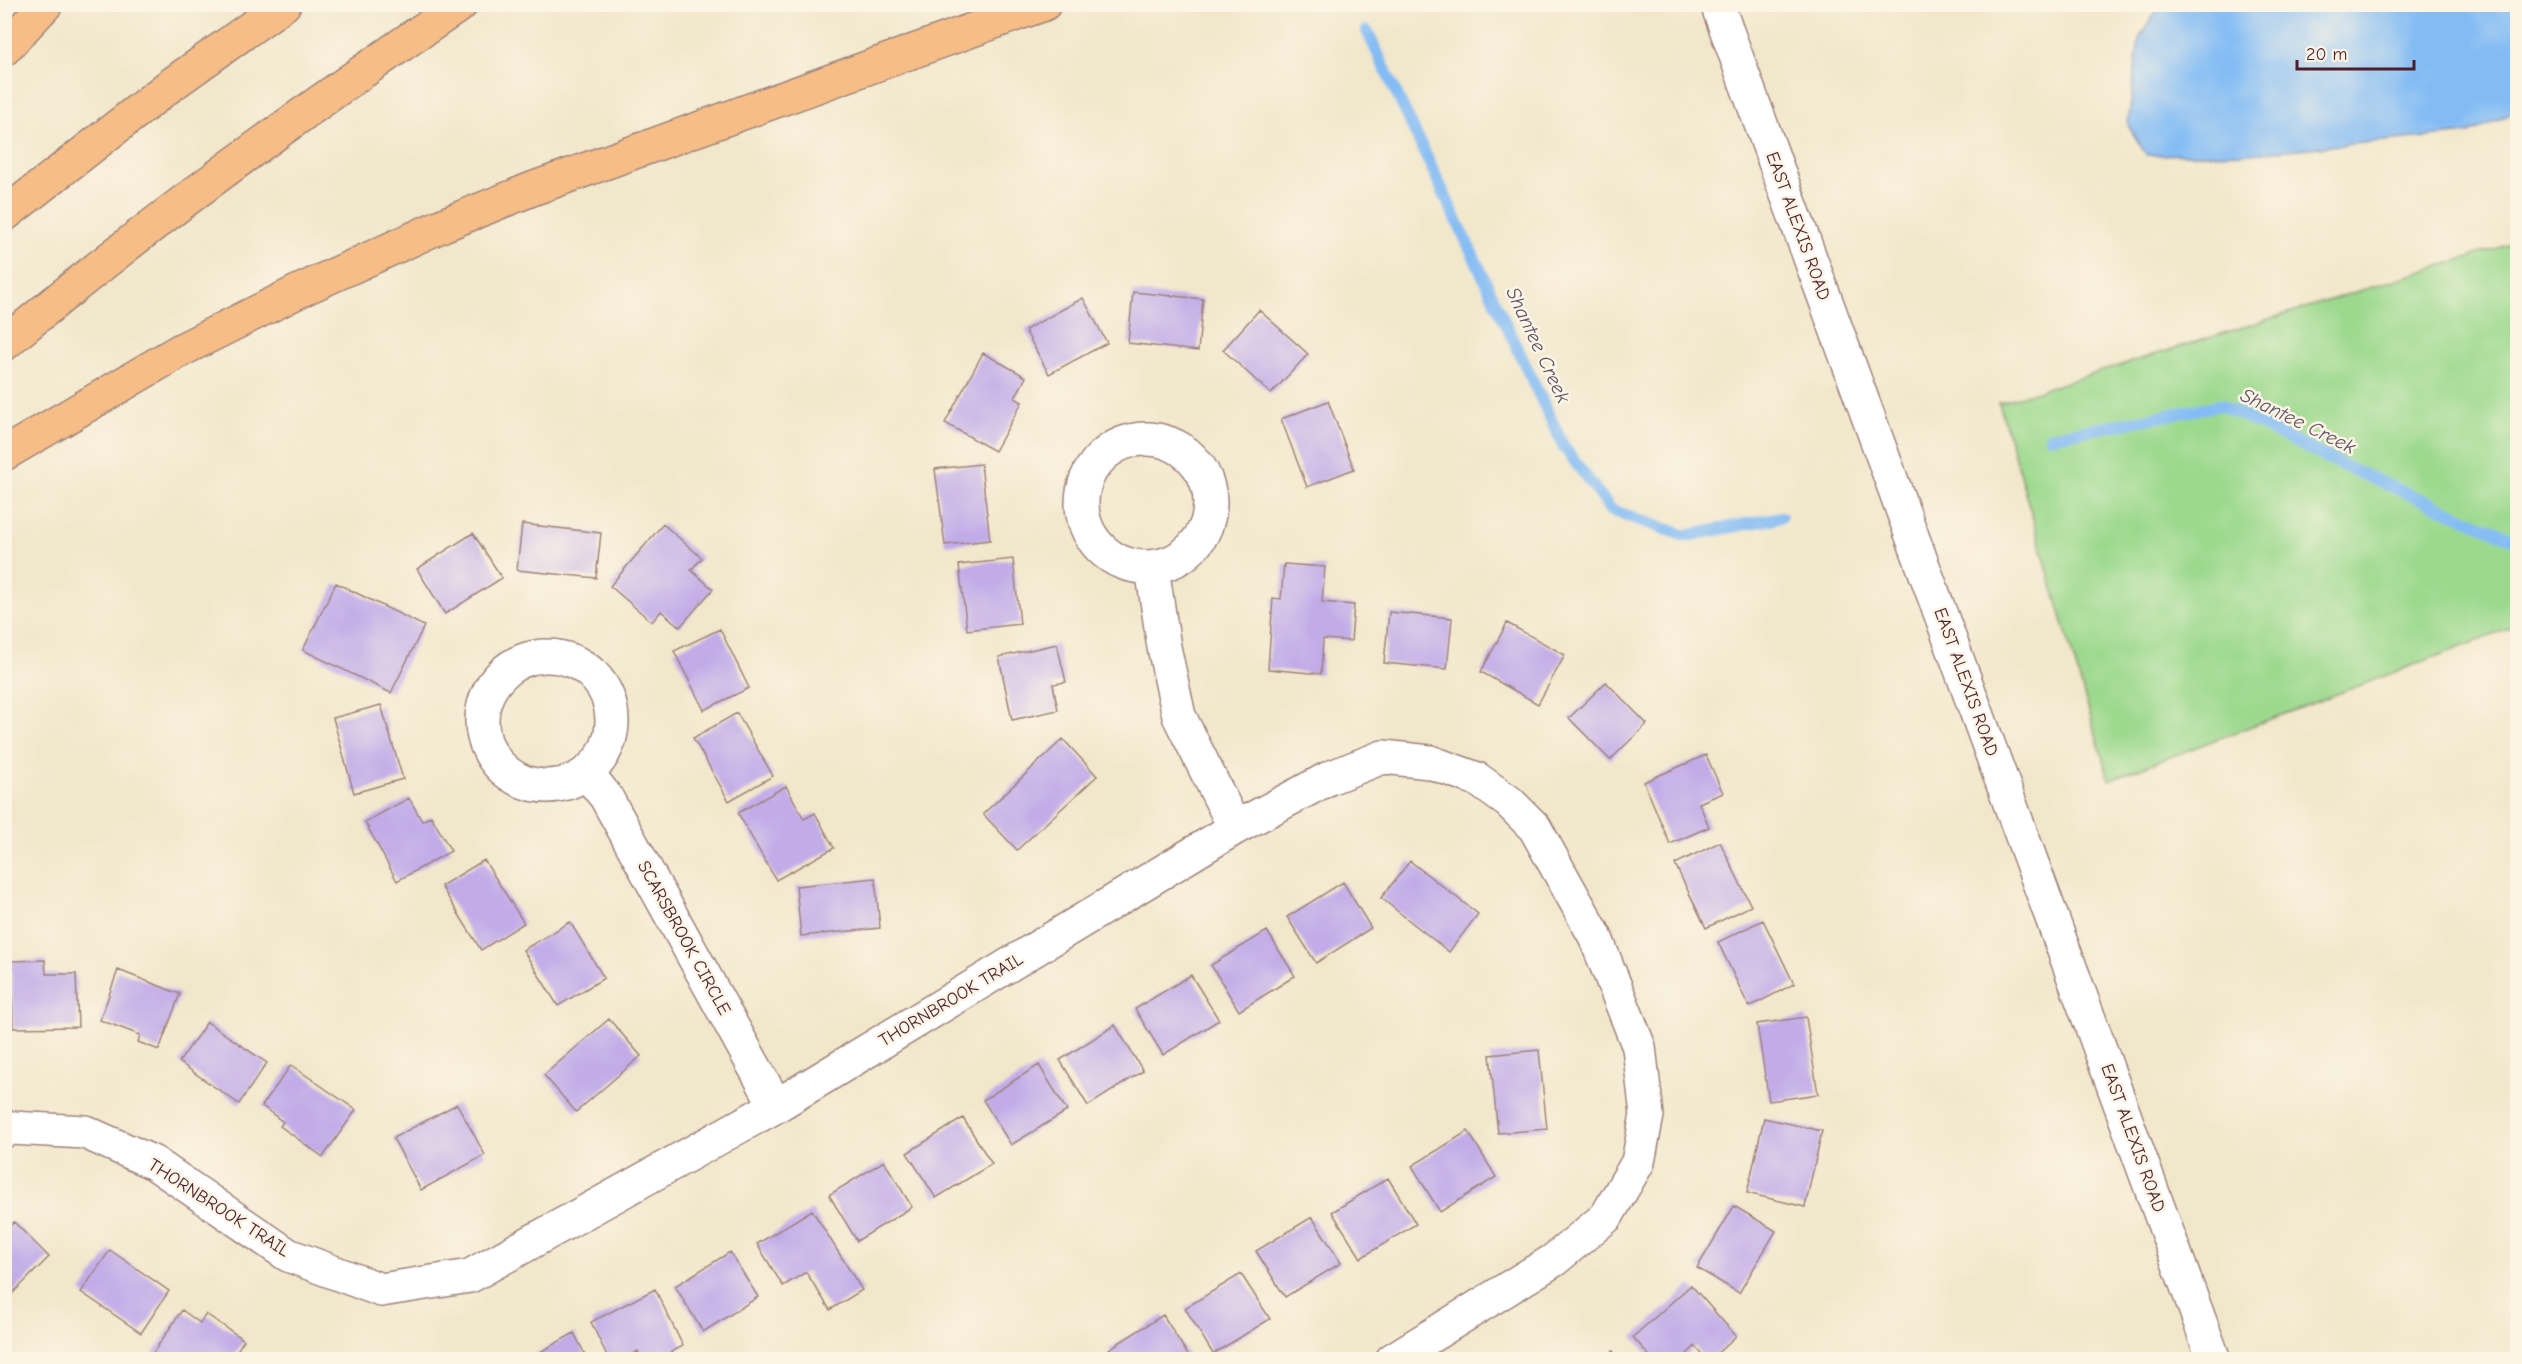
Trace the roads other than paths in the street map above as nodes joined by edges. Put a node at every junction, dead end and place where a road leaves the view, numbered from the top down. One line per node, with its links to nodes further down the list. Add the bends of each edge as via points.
1 (46, 4): 6 (highway)
2 (284, 4): 7 (highway, via 168,87)
3 (461, 4): 8 (highway, via 181,203)
4 (1044, 4): 9 (highway, via 532,189 443,225 181,350)
5 (1717, 4): 16 (street, EAST ALEXIS ROAD)
6 (4, 49)
7 (4, 215)
8 (4, 344)
9 (4, 454)
10 (1152, 567): 12 (street, via 1179,716)
11 (587, 773): 13 (street, SCARSBROOK CIRCLE, via 606,797)
12 (1235, 828): 13 (street, THORNBROOK TRAIL); 15 (street, THORNBROOK TRAIL, via 1329,778 1383,757 1430,762 1477,779 1509,802 1535,828 1595,936 1639,1047 1647,1115 1638,1162 1606,1217 1554,1260)
13 (776, 1106): 14 (street, THORNBROOK TRAIL, via 470,1276 381,1290 288,1255 154,1163 85,1132 11,1128)
14 (4, 1131)
15 (1392, 1359)
16 (2214, 1359)

